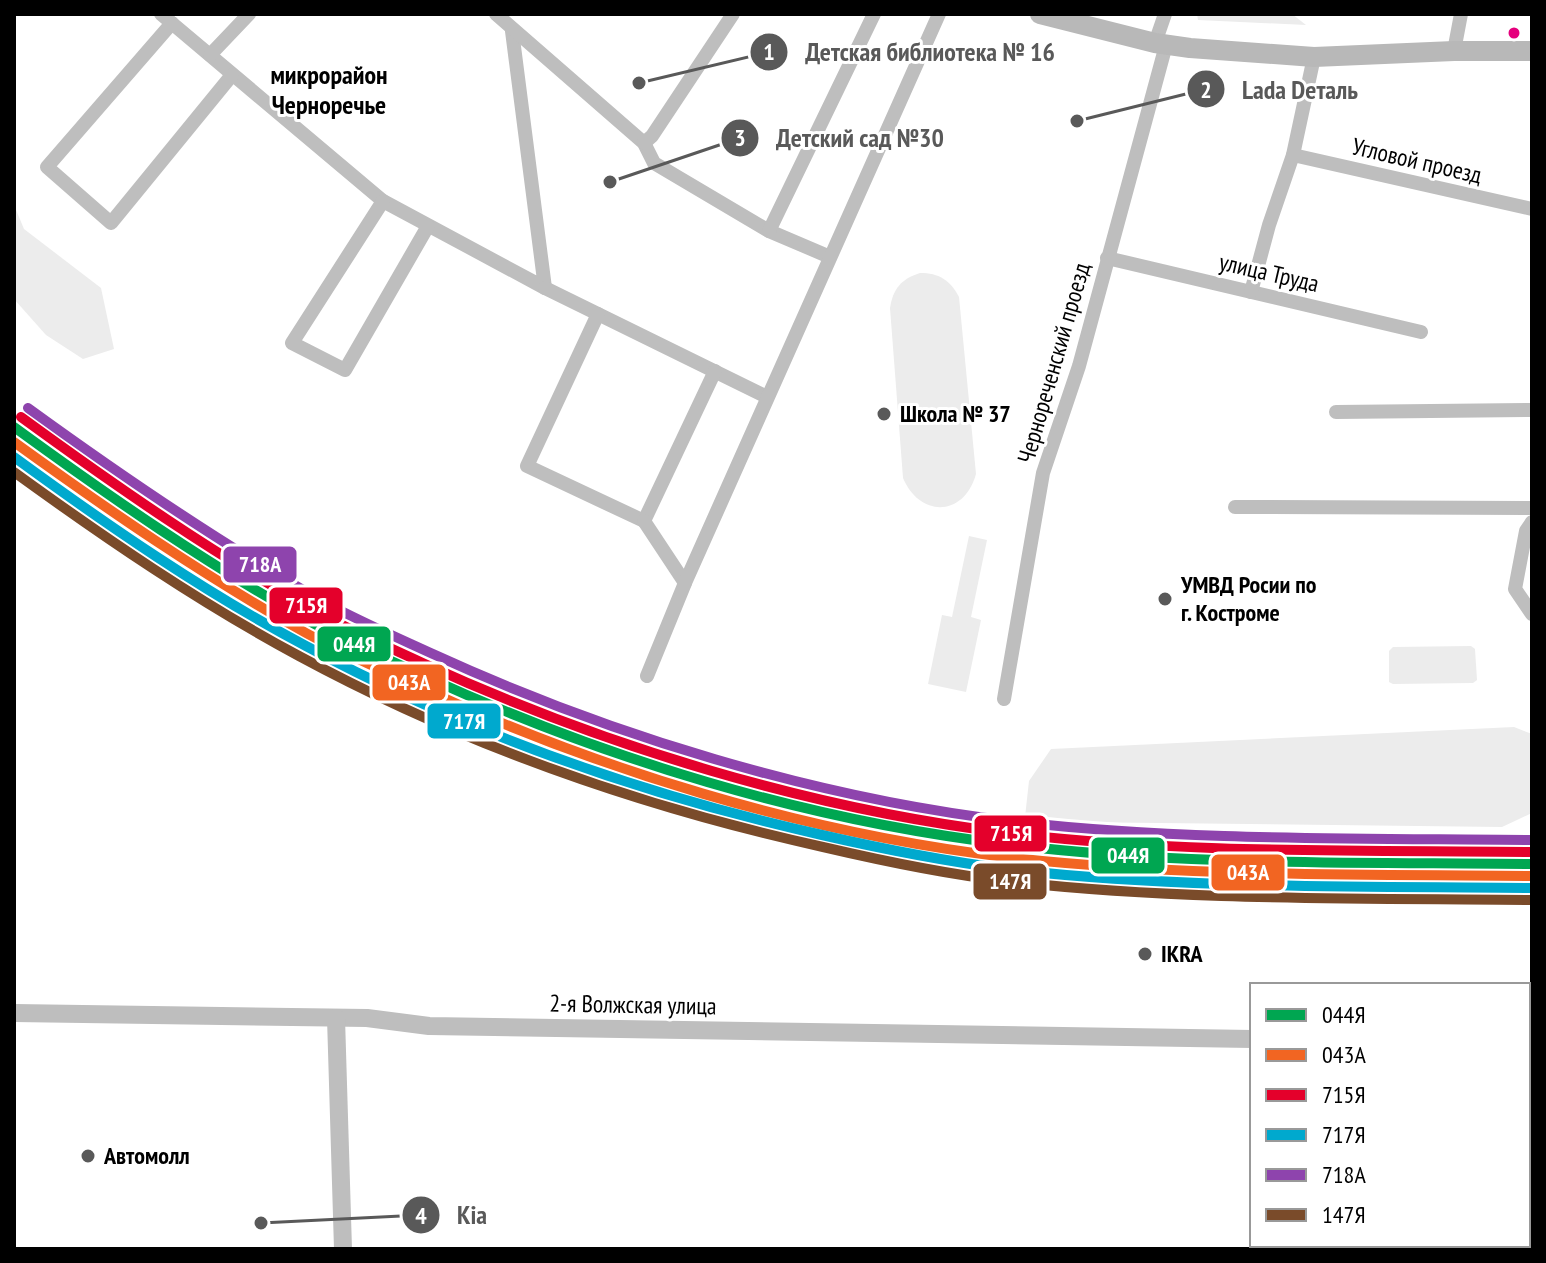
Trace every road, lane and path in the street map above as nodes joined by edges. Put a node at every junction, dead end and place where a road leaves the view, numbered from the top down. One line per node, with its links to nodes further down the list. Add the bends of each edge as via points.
1 (249, 14): 13 (street)
2 (733, 14): 16 (street)
3 (874, 14): 21 (street)
4 (939, 14): 22 (street)
5 (1040, 14): 10 (main road)
6 (1165, 14): 10 (street, Чернореченский проезд)
7 (1461, 14): 11 (street)
8 (166, 18): 13 (street); 15 (street, via 47,167 111,223)
9 (505, 20): 16 (street); 24 (street)
10 (1160, 44): 14 (main road); 23 (street, Чернореченский проезд)
11 (1454, 51): 12 (main road); 14 (main road)
12 (1532, 51)
13 (210, 55): 15 (street)
14 (1314, 57): 17 (street)
15 (232, 75): 18 (street)
16 (644, 143): 21 (street, via 654,163)
17 (1293, 155): 19 (street, Угловой проезд); 25 (street)
18 (383, 201): 20 (street); 20 (street, via 292,343 345,370)
19 (1532, 209)
20 (428, 226): 24 (street)
21 (769, 231): 22 (street)
22 (830, 257): 29 (street)
23 (1107, 258): 25 (street, улица Труда); 39 (street, Чернореченский проезд, via 1043,473)
24 (545, 288): 26 (street)
25 (1251, 292): 27 (street, улица Труда)
26 (598, 314): 28 (street); 34 (street, via 527,466)
27 (1421, 332)
28 (715, 371): 29 (street); 34 (street)
29 (767, 397): 36 (street)
30 (1532, 410): 31 (street)
31 (1336, 412)
32 (1235, 507): 33 (street)
33 (1532, 508)
34 (644, 521): 36 (street)
35 (1532, 522): 37 (street, via 1515,589)
36 (685, 583): 38 (street)
37 (1532, 614)
38 (647, 676)
39 (1004, 699)
40 (14, 1013): 41 (street, 2-я Волжская улица)
41 (336, 1018): 42 (street, 2-я Волжская улица, via 429,1026); 43 (street)
42 (1250, 1039)
43 (343, 1249)

